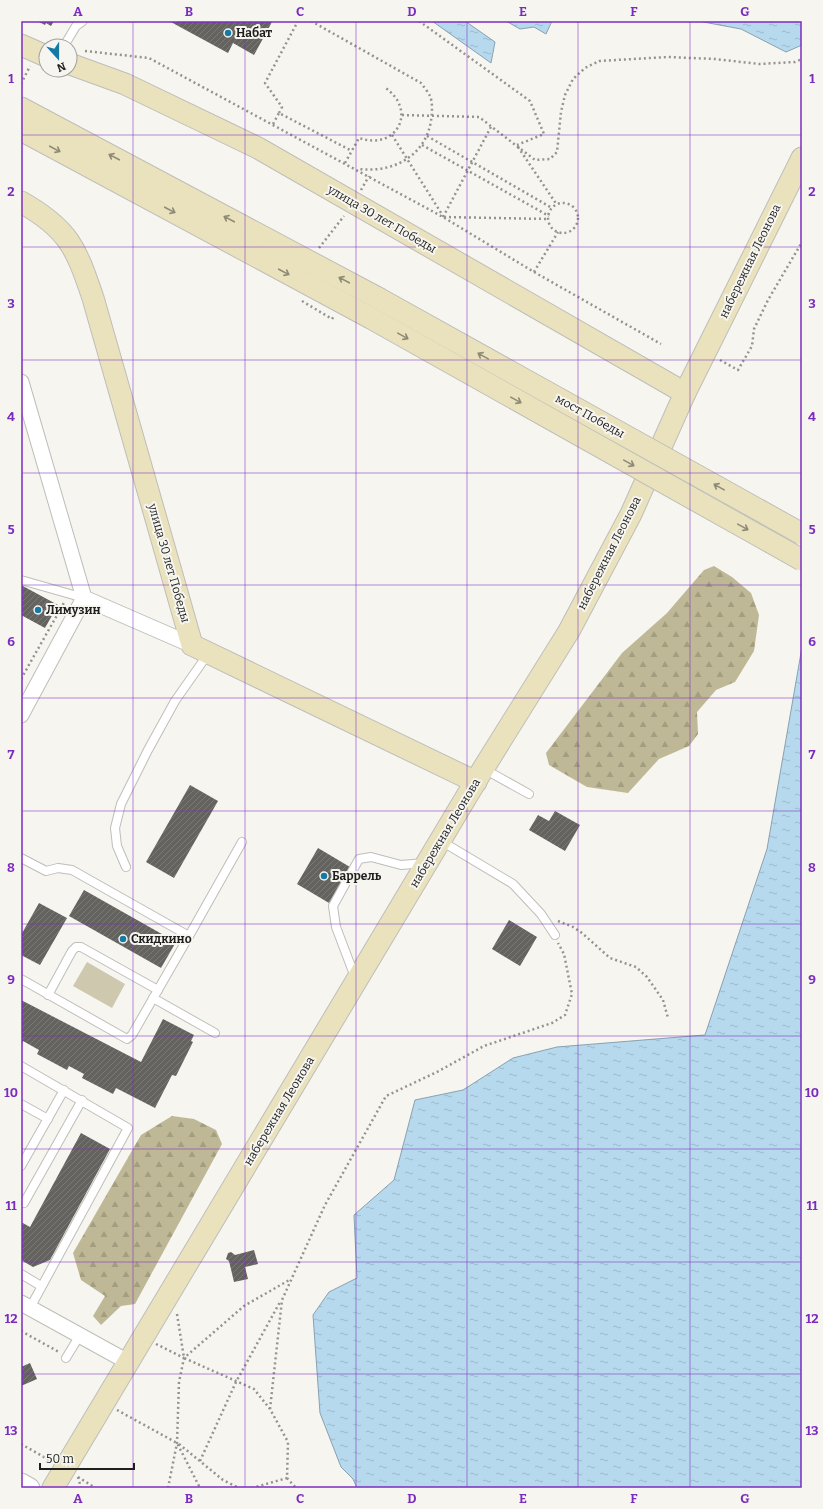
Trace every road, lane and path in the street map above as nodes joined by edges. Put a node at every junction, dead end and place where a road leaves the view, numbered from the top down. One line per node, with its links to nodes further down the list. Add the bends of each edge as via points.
1 (83, 21): 5 (lane, via 76,26)
2 (298, 21): 13 (path, via 265,83 282,107)
3 (311, 21): 15 (path, via 422,83 430,97)
4 (419, 21): 22 (path, via 530,101 544,134)
5 (69, 38)
6 (35, 51): 10 (path)
7 (78, 57): 16 (path, via 150,58)
8 (78, 59): 41 (main road, улица 30 лет Победы, via 258,148)
9 (802, 59): 22 (path, via 795,62 759,64 668,57 599,61 585,68 573,79 565,95 557,152 550,159 536,160)
10 (21, 84)
11 (384, 87): 14 (path, via 394,93 400,103)
12 (21, 108): 42 (main road, мост Победы, one-way to 12, bridge, via 378,298)
13 (279, 113): 16 (path); 23 (path)
14 (402, 115): 15 (path); 19 (path, via 399,126)
15 (432, 115): 17 (path, via 479,117); 20 (path)
16 (273, 124): 27 (path)
17 (492, 125): 22 (path); 26 (path)
18 (21, 130): 43 (main road, one-way to 43, bridge, via 368,317)
19 (392, 135): 23 (path, via 370,142 359,138); 25 (path)
20 (427, 136): 21 (path); 26 (path)
21 (422, 145): 25 (path); 29 (path)
22 (517, 145): 31 (path)
23 (352, 151): 27 (path)
24 (802, 158): 39 (main road, набережная Леонова)
25 (407, 160): 28 (path, via 374,171); 33 (path)
26 (472, 162): 29 (path); 32 (path)
27 (345, 163): 28 (path)
28 (356, 169): 33 (path)
29 (468, 171): 33 (path); 34 (path)
30 (21, 202): 47 (main road, улица 30 лет Победы, via 53,224 70,240 80,258)
31 (557, 205): 32 (path); 35 (path, via 568,204 573,207 578,217 577,223 569,231)
32 (552, 208): 34 (path)
33 (443, 217): 34 (path); 37 (path)
34 (549, 217): 35 (path, via 553,229)
35 (558, 232): 37 (path)
36 (802, 242): 39 (path, via 768,300 754,329 752,346 738,370)
37 (534, 272): 38 (path)
38 (661, 344)
39 (705, 353): 41 (main road, набережная Леонова)
40 (21, 382): 46 (street)
41 (685, 393): 50 (main road, набережная Леонова, via 631,514 569,631)
42 (802, 534)
43 (802, 560)
44 (21, 580): 45 (lane)
45 (69, 594): 46 (lane); 48 (path)
46 (84, 598): 47 (street); 49 (street)
47 (200, 649): 50 (main road); 56 (lane, via 122,804 116,834 117,846)
48 (21, 680)
49 (21, 715)
50 (480, 775): 51 (lane); 52 (main road, набережная Леонова)
51 (529, 794)
52 (441, 841): 55 (main road, набережная Леонова); 57 (lane, via 513,884)
53 (242, 842): 59 (lane)
54 (21, 858): 59 (lane, via 46,871 58,868 72,870)
55 (428, 863): 61 (main road, набережная Леонова); 61 (lane, via 401,866 371,857 359,859 333,906 336,927)
56 (126, 867)
57 (540, 914): 58 (lane); 65 (path, via 574,927 610,958 636,967 647,977 663,1000)
58 (555, 935): 75 (path, via 564,954 572,994 565,1015 552,1023 484,1046 386,1096 325,1205)
59 (189, 936): 62 (lane)
60 (21, 980): 63 (lane)
61 (357, 981): 77 (main road, набережная Леонова)
62 (158, 990): 63 (lane, via 81,947 76,947); 64 (lane)
63 (48, 995): 64 (lane, via 127,1039 132,1035)
64 (153, 998): 66 (lane)
65 (668, 1018)
66 (215, 1033)
67 (21, 1066): 68 (lane)
68 (64, 1090): 69 (lane); 71 (lane)
69 (82, 1100): 73 (lane); 76 (lane, via 128,1128)
70 (21, 1104): 71 (lane)
71 (48, 1119): 72 (lane)
72 (22, 1161)
73 (24, 1203)
74 (21, 1274): 76 (lane)
75 (291, 1279): 78 (path); 84 (path, via 244,1306)
76 (42, 1286): 79 (lane)
77 (170, 1294): 82 (main road, набережная Леонова); 84 (path, via 176,1311)
78 (282, 1300): 86 (path); 88 (path)
79 (25, 1305): 81 (street)
80 (21, 1331): 83 (path)
81 (80, 1335): 83 (lane); 85 (street)
82 (143, 1338): 84 (path); 85 (main road, набережная Леонова)
83 (66, 1357)
84 (184, 1358): 86 (path); 89 (path, via 178,1382)
85 (128, 1362): 87 (main road, набережная Леонова)
86 (236, 1382): 88 (path, via 254,1389); 92 (path)
87 (104, 1403): 89 (path); 97 (main road, набережная Леонова)
88 (270, 1410): 93 (path, via 288,1442)
89 (177, 1443): 92 (path); 99 (path); 100 (path)
90 (21, 1444): 91 (path)
91 (52, 1461)
92 (200, 1461): 101 (path, via 223,1480)
93 (287, 1478): 102 (path); 103 (path)
94 (21, 1483): 96 (street)
95 (94, 1487): 98 (path, via 78,1477)
96 (30, 1488)
97 (53, 1488)
98 (81, 1488)
99 (168, 1488)
100 (200, 1488)
101 (239, 1488)
102 (252, 1488)
103 (296, 1488)

